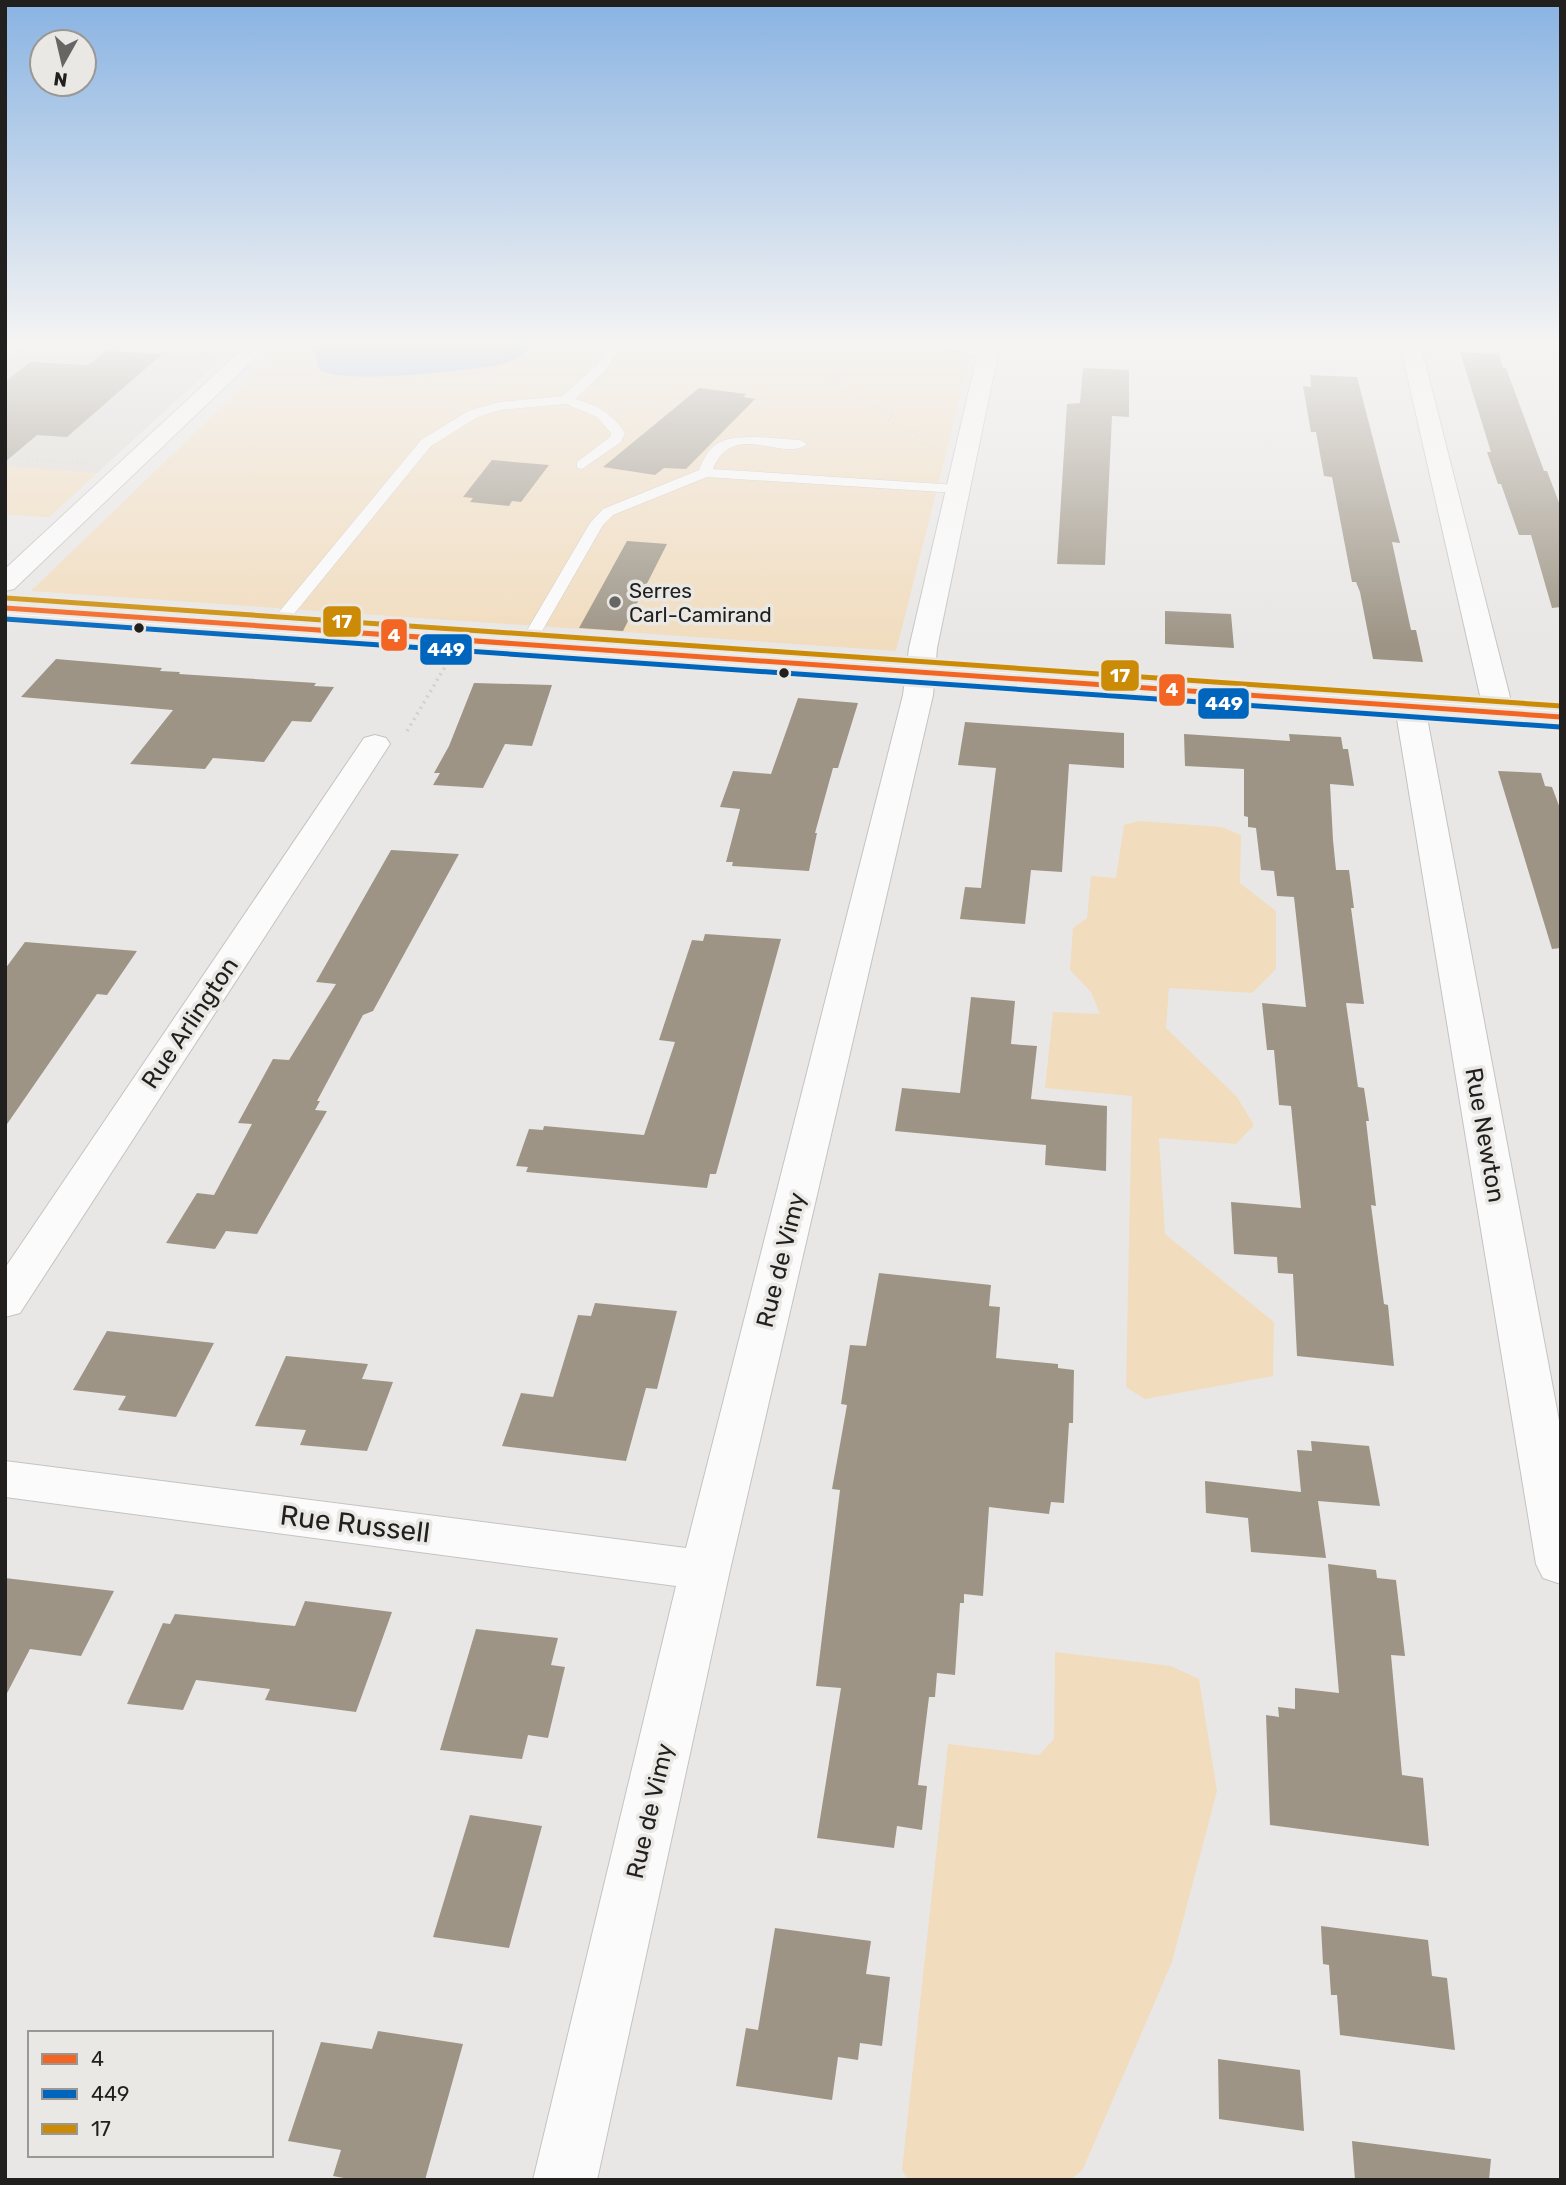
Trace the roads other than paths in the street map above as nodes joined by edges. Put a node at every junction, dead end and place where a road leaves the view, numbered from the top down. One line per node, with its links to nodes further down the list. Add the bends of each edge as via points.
1 (157, 441): 10 (street)
2 (429, 441): 12 (lane)
3 (613, 441): 7 (lane)
4 (968, 441): 9 (street, Rue de Vimy)
5 (1434, 441): 16 (street)
6 (800, 444): 8 (lane, via 722,445)
7 (582, 466)
8 (705, 473): 9 (lane); 13 (lane, via 620,506 597,523)
9 (957, 489): 14 (street, Rue de Vimy)
10 (5, 583)
11 (5, 608): 12 (street)
12 (275, 627): 13 (street)
13 (527, 644): 14 (street)
14 (920, 672): 15 (street); 22 (street, Rue de Vimy)
15 (1410, 707): 16 (street); 21 (street, Rue Newton)
16 (1499, 713): 17 (street)
17 (1561, 717)
18 (375, 744): 19 (street, Rue Arlington)
19 (5, 1302)
20 (5, 1479): 22 (street, Rue Russell)
21 (1561, 1564)
22 (705, 1570): 23 (street, Rue de Vimy)
23 (565, 2180)

